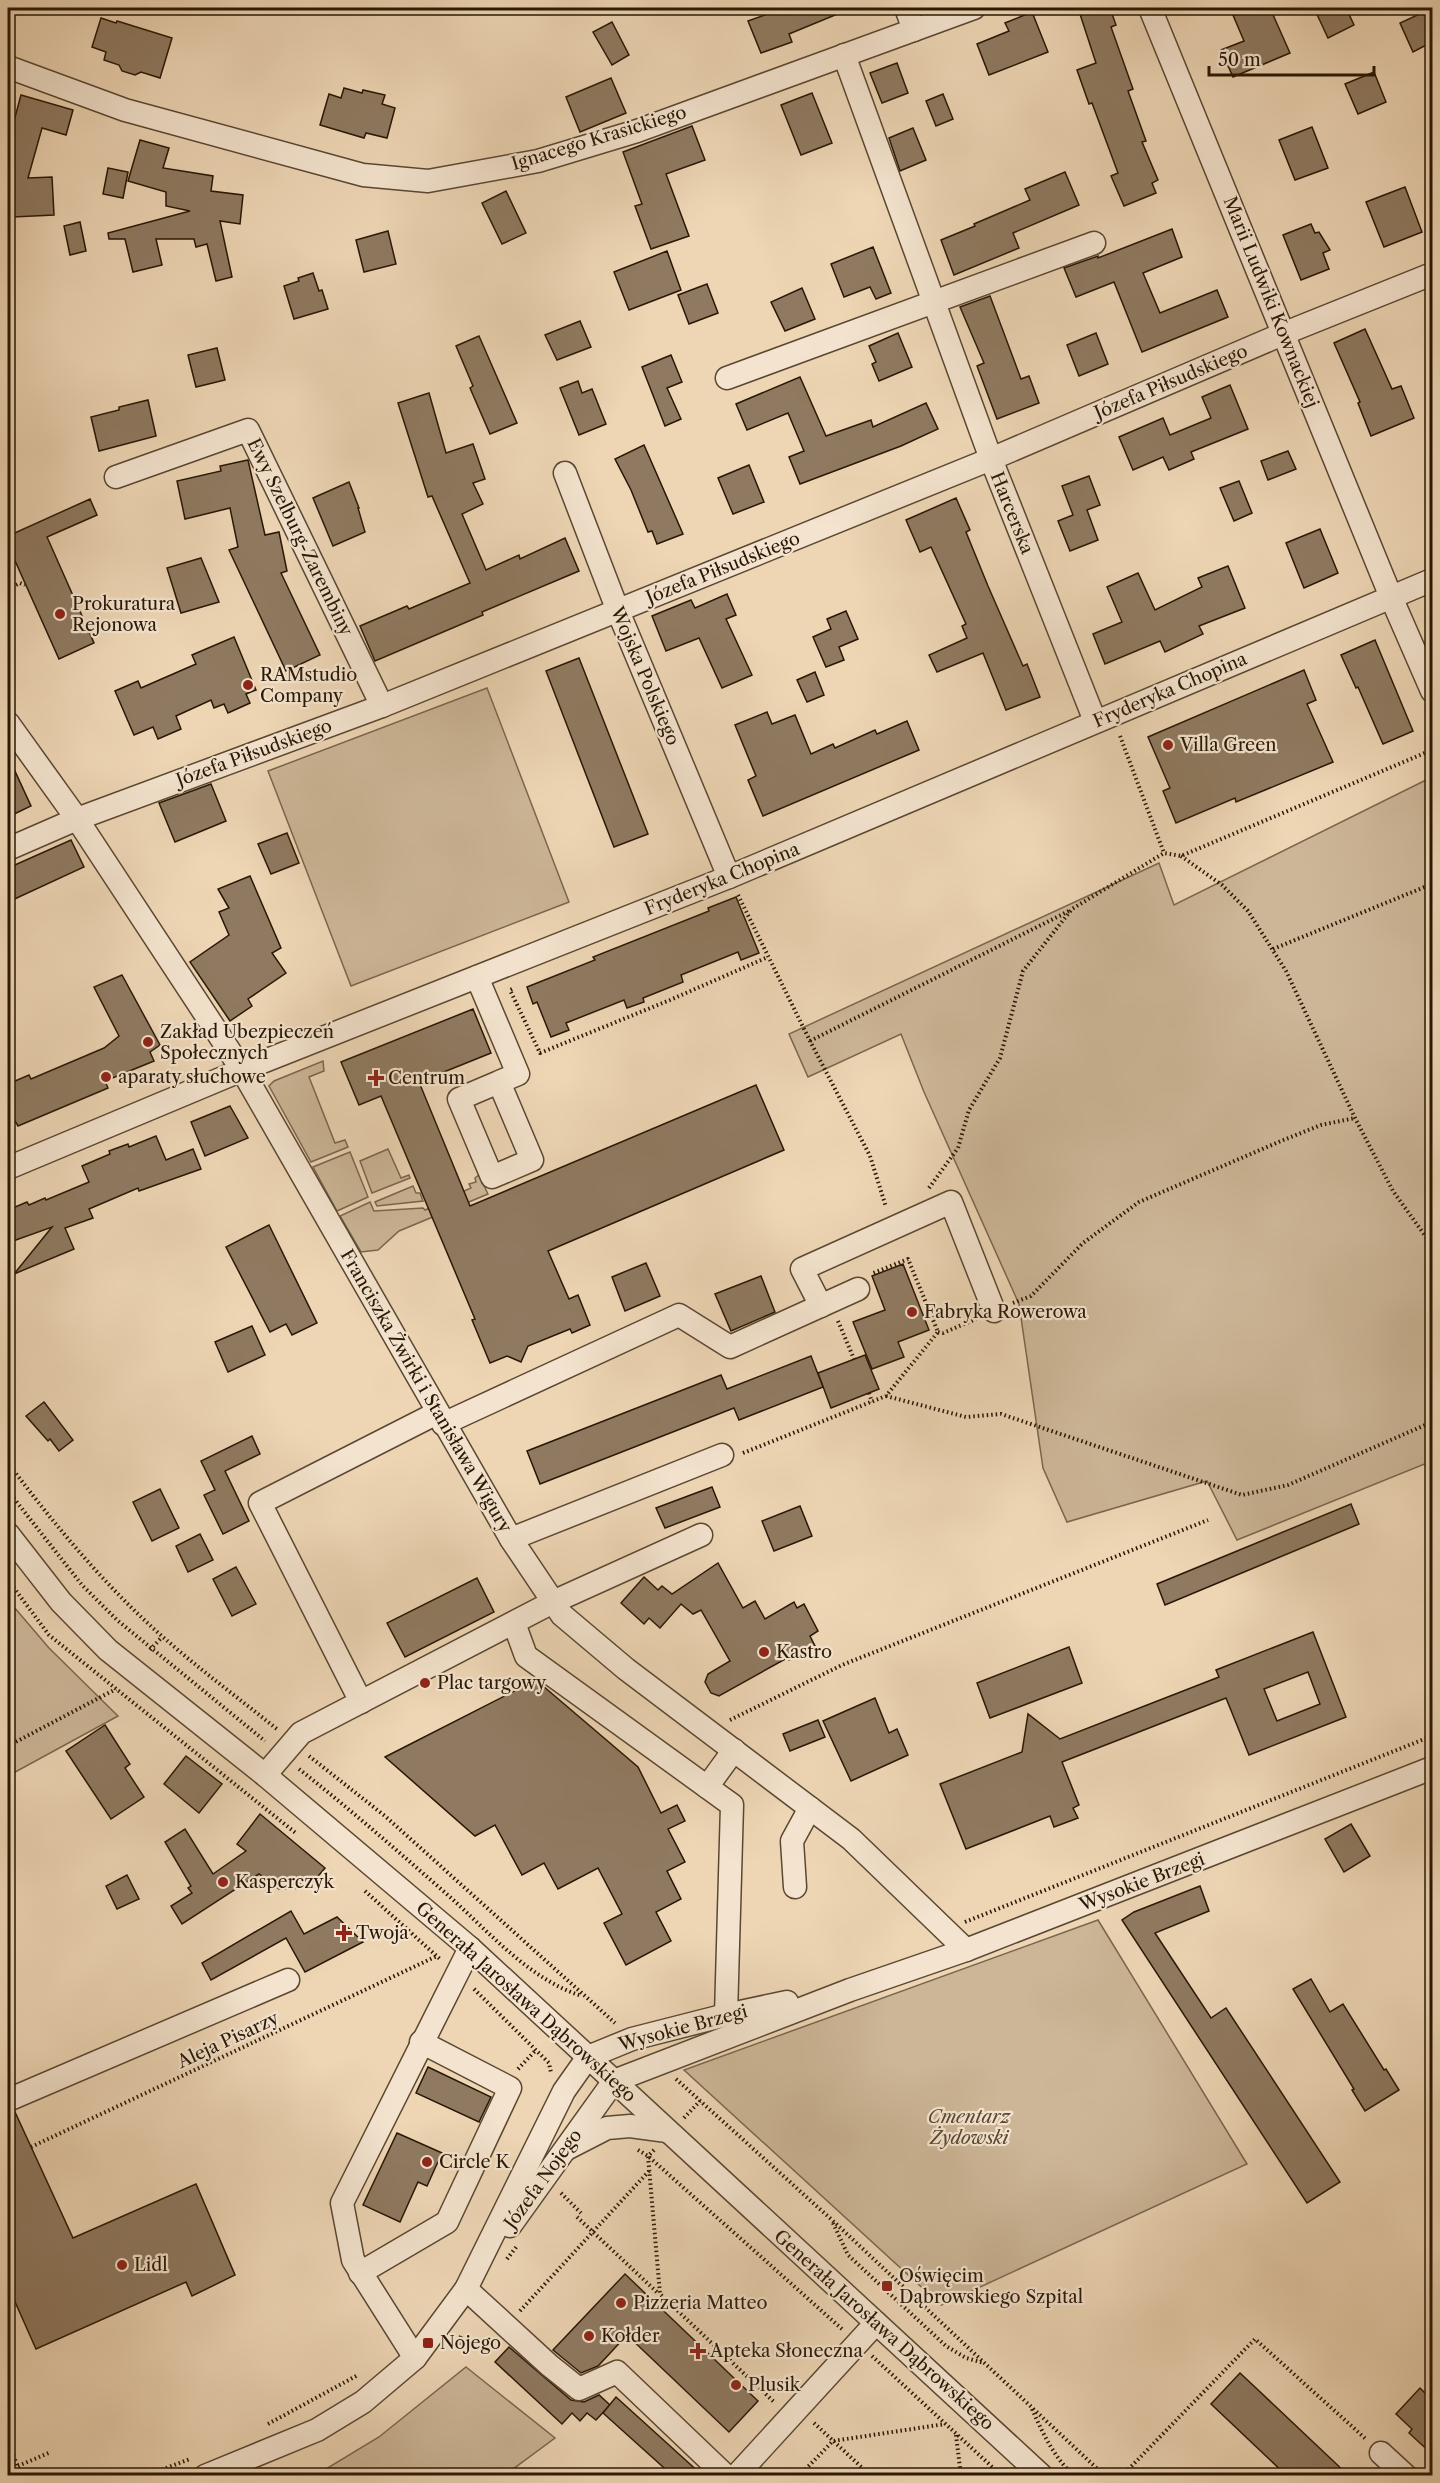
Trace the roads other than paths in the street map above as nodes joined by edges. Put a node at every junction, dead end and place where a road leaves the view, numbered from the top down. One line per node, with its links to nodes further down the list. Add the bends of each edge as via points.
1 (906, 8): 4 (street)
2 (974, 8): 4 (street, Ignacego Krasickiego)
3 (1150, 8): 10 (street, Marii Ludwiki Kownackiej)
4 (914, 30): 5 (street, Ignacego Krasickiego)
5 (844, 55): 6 (street, Ignacego Krasickiego, via 637,131 538,160 428,181 363,176 125,111); 9 (street, Harcerska)
6 (8, 68)
7 (1094, 243): 9 (street)
8 (1432, 274): 10 (street, Józefa Piłsudskiego)
9 (934, 302): 11 (street); 12 (street, Harcerska)
10 (1285, 333): 12 (street, Józefa Piłsudskiego); 16 (street, Marii Ludwiki Kownackiej)
11 (727, 378)
12 (991, 459): 17 (street, Józefa Piłsudskiego); 20 (street, Harcerska)
13 (565, 473): 17 (street, Wojska Polskiego)
14 (116, 477): 19 (street, Ewy Szelburg-Zarembiny, via 248,430)
15 (1432, 580): 16 (street, Fryderyka Chopina)
16 (1391, 597): 18 (street, Marii Ludwiki Kownackiej); 20 (street, Fryderyka Chopina)
17 (618, 611): 19 (street, Józefa Piłsudskiego); 24 (street, Wojska Polskiego)
18 (1432, 691)
19 (382, 706): 22 (street, Józefa Piłsudskiego)
20 (1103, 718): 24 (street, Fryderyka Chopina)
21 (8, 723): 22 (street, Franciszka Żwirki i Stanisława Wigury)
22 (77, 819): 23 (street, Józefa Piłsudskiego); 26 (street, Franciszka Żwirki i Stanisława Wigury)
23 (8, 849)
24 (729, 877): 25 (street, Fryderyka Chopina)
25 (477, 977): 26 (street, Fryderyka Chopina); 27 (street, via 518,1074)
26 (242, 1070): 28 (street, Fryderyka Chopina); 32 (street, Franciszka Żwirki i Stanisława Wigury)
27 (500, 1082)
28 (8, 1167)
29 (862, 1282): 30 (street)
30 (828, 1309): 31 (street, via 802,1269 951,1202); 32 (street, via 730,1347 679,1315)
31 (994, 1311)
32 (440, 1419): 36 (street, Franciszka Żwirki i Stanisława Wigury); 39 (street, via 260,1503)
33 (722, 1455): 36 (street)
34 (8, 1534): 42 (street, Generała Jarosława Dąbrowskiego, via 62,1602 108,1650)
35 (701, 1535): 37 (street)
36 (511, 1539): 37 (street, Franciszka Żwirki i Stanisława Wigury)
37 (554, 1602): 38 (street); 40 (street, Franciszka Żwirki i Stanisława Wigury, via 562,1615 626,1669)
38 (514, 1623): 39 (street); 43 (street, via 526,1656)
39 (361, 1702): 42 (street, via 302,1733)
40 (734, 1750): 43 (street); 44 (street, Franciszka Żwirki i Stanisława Wigury)
41 (1432, 1768): 47 (street, Wysokie Brzegi)
42 (265, 1775): 46 (street, Generała Jarosława Dąbrowskiego)
43 (706, 1787): 50 (street, via 732,1805)
44 (810, 1808): 45 (street, via 792,1840); 47 (street, Franciszka Żwirki i Stanisława Wigury, via 851,1839)
45 (795, 1887)
46 (470, 1948): 51 (street); 52 (street, Generała Jarosława Dąbrowskiego)
47 (966, 1950): 49 (street, Wysokie Brzegi)
48 (288, 1980): 54 (street)
49 (850, 1990): 50 (street, Wysokie Brzegi); 53 (street, Wysokie Brzegi)
50 (726, 2015): 52 (street, Wysokie Brzegi, via 632,2039)
51 (421, 2042): 57 (street, via 342,2203 353,2260); 57 (street, via 510,2088 447,2222)
52 (588, 2057): 53 (street, Generała Jarosława Dąbrowskiego); 58 (street, Józefa Nojego, via 564,2091)
53 (614, 2081): 55 (street, Generała Jarosława Dąbrowskiego); 56 (street, Józefa Nojego)
54 (8, 2100)
55 (668, 2132): 56 (street, via 630,2126 607,2128); 59 (street, Generała Jarosława Dąbrowskiego)
56 (564, 2150): 58 (street, Józefa Nojego)
57 (360, 2273): 60 (street)
58 (470, 2283): 60 (street, Józefa Nojego); 63 (street, via 549,2365 579,2389 617,2372)
59 (876, 2323): 64 (street); 65 (street, Generała Jarosława Dąbrowskiego)
60 (415, 2358): 62 (street, Józefa Nojego, via 363,2402 317,2430)
61 (1381, 2452): 66 (street)
62 (202, 2466)
63 (726, 2475)
64 (736, 2475)
65 (1042, 2475)
66 (1406, 2475)

